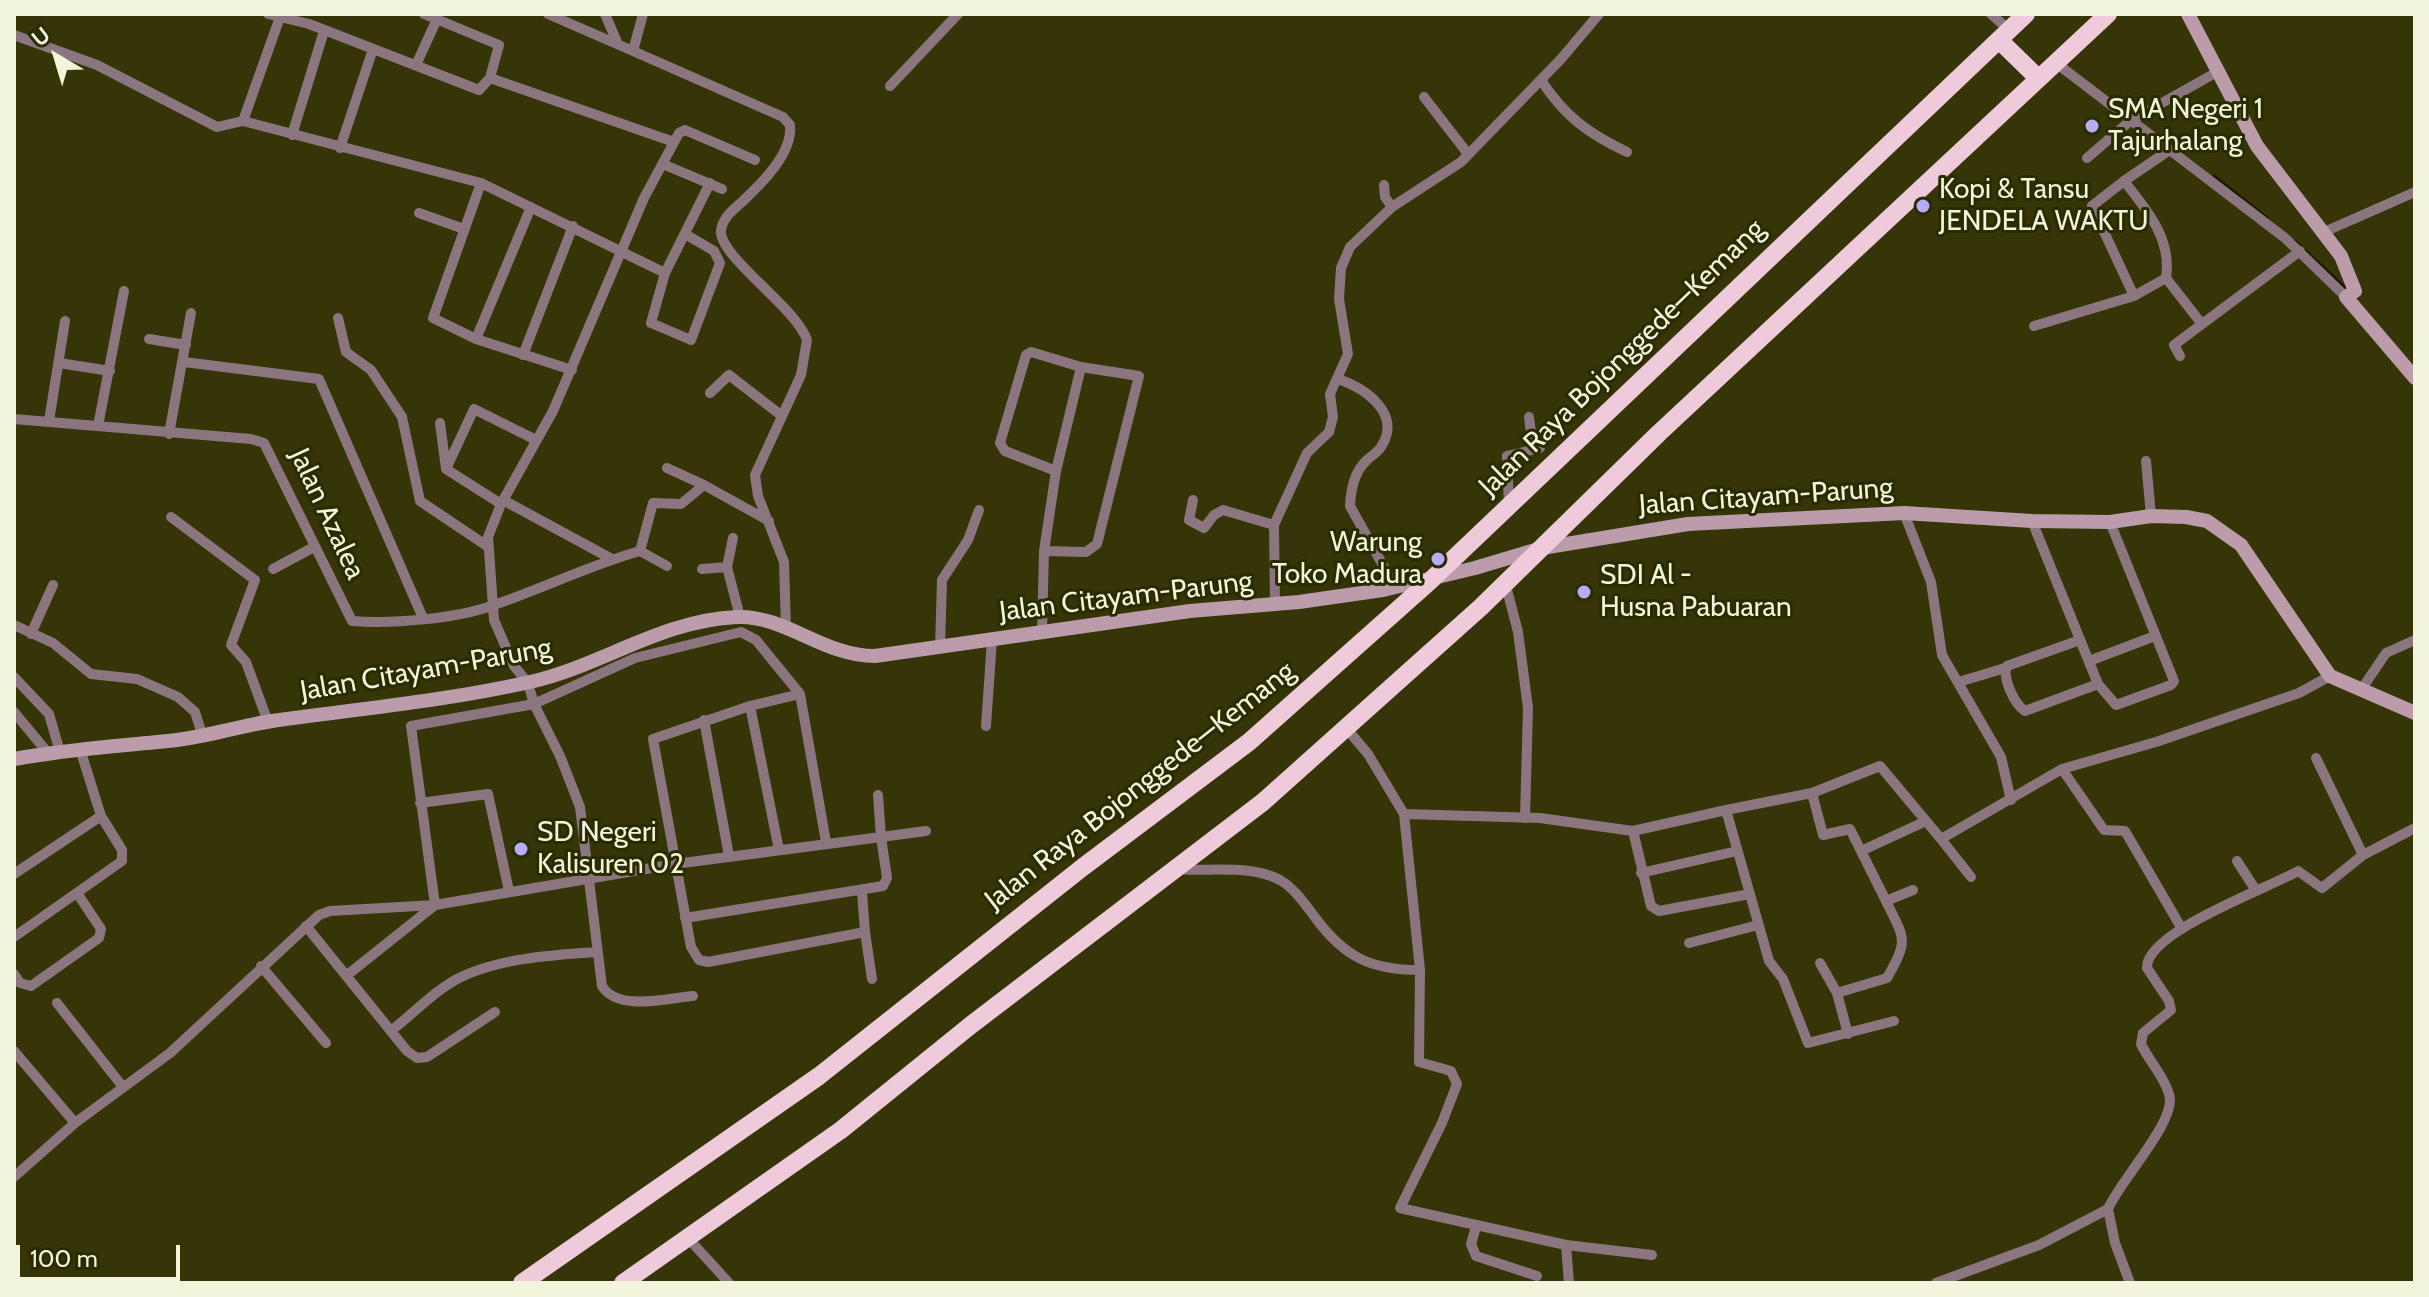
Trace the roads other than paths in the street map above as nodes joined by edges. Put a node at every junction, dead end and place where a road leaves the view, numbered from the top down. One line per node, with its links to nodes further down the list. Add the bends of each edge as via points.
1 (268, 14): 12 (street)
2 (424, 14): 14 (street)
3 (548, 14): 18 (street)
4 (605, 14): 18 (street)
5 (643, 14): 20 (street)
6 (958, 14): 27 (street)
7 (1599, 14): 26 (street)
8 (1991, 14): 17 (street)
9 (2026, 14): 17 (highway, Jalan Raya Bojonggede—Kemang)
10 (2108, 14): 21 (highway)
11 (2188, 14): 23 (main road)
12 (280, 17): 13 (street); 29 (street)
13 (310, 19): 15 (street)
14 (437, 19): 22 (street); 24 (street, via 499,45)
15 (324, 31): 19 (street); 31 (street)
16 (14, 35): 29 (street, via 97,65 217,127)
17 (2005, 35): 25 (highway); 93 (highway, Jalan Raya Bojonggede—Kemang)
18 (617, 42): 20 (street)
19 (373, 49): 22 (street); 33 (street)
20 (633, 51): 78 (street, via 783,117 790,125 787,145 770,173 725,219 721,233 729,252 762,282 806,336 801,375)
21 (2056, 63): 25 (highway); 30 (street)
22 (416, 65): 24 (street, via 479,90)
23 (2217, 72): 30 (street); 51 (main road, via 2257,146)
24 (490, 78): 32 (street)
25 (2038, 78): 105 (highway)
26 (1541, 80): 35 (street, via 1567,116); 36 (street)
27 (890, 86)
28 (1424, 97): 36 (street)
29 (243, 121): 31 (street)
30 (2130, 121): 34 (street); 37 (street)
31 (292, 135): 33 (street)
32 (674, 142): 38 (street, via 684,129); 39 (street)
33 (340, 148): 41 (street)
34 (2168, 151): 40 (street); 53 (street)
35 (1627, 152)
36 (1468, 154): 47 (street)
37 (2087, 158)
38 (755, 160)
39 (665, 165): 42 (street); 54 (street)
40 (2124, 181): 56 (street, via 2164,241); 59 (street, via 2092,206)
41 (481, 183): 46 (street); 50 (street)
42 (710, 183): 44 (street); 52 (street)
43 (1384, 185): 47 (street)
44 (722, 189)
45 (2415, 192): 51 (street)
46 (531, 207): 49 (street); 66 (street)
47 (1392, 207): 76 (street, via 1356,238 1345,256 1339,315 1349,348)
48 (419, 213): 50 (street)
49 (573, 226): 54 (street); 68 (street)
50 (464, 229): 66 (street, via 433,316)
51 (2324, 232): 58 (main road, via 2341,256)
52 (685, 234): 55 (street); 55 (street, via 714,251 720,263 691,340 650,322)
53 (2300, 251): 58 (street); 63 (street)
54 (620, 252): 55 (street); 73 (street)
55 (665, 273)
56 (2166, 278): 59 (street); 63 (street)
57 (124, 291): 74 (street)
58 (2349, 295): 75 (main road)
59 (2134, 296): 64 (street)
60 (191, 313): 67 (street)
61 (338, 318): 103 (street, via 346,352 373,373 402,417 420,501)
62 (65, 321): 71 (street)
63 (2201, 323): 69 (street, via 2174,345)
64 (2034, 326)
65 (149, 339): 67 (street)
66 (476, 339): 68 (street)
67 (186, 345): 70 (street)
68 (523, 355): 73 (street)
69 (2180, 356)
70 (184, 362): 84 (street); 120 (street, via 319,379)
71 (59, 363): 74 (street); 81 (street)
72 (1081, 367): 89 (street); 89 (street, via 1026,355 1000,439 1005,451); 107 (street, via 1139,378 1097,544 1086,552)
73 (572, 370): 85 (street)
74 (110, 371): 83 (street)
75 (2415, 378)
76 (1338, 379): 101 (street, via 1329,403 1329,432 1307,453); 116 (street, via 1376,400 1386,421 1380,448 1356,473 1350,506)
77 (710, 393): 78 (street, via 729,375)
78 (782, 416): 98 (street, via 755,475)
79 (1529, 417): 93 (street, via 1536,448 1507,456)
80 (14, 419): 81 (street, Jalan Azalea)
81 (49, 421): 83 (street, Jalan Azalea)
82 (440, 423): 88 (street)
83 (98, 426): 84 (street, Jalan Azalea)
84 (169, 434): 104 (street, Jalan Azalea, via 264,443)
85 (536, 440): 88 (street, via 474,409); 92 (street)
86 (2146, 461): 96 (street)
87 (667, 468): 90 (street)
88 (446, 469): 92 (street)
89 (1056, 471): 107 (street)
90 (704, 485): 98 (street); 106 (street, via 681,504 653,503)
91 (1193, 500): 101 (street, via 1189,520 1204,528 1223,510)
92 (502, 502): 103 (street); 108 (street)
93 (1509, 506): 113 (highway, Jalan Raya Bojonggede—Kemang)
94 (979, 510): 129 (street, via 968,540 942,580)
95 (1904, 513): 99 (main road, Jalan Citayam-Parung); 105 (main road, Jalan Citayam-Parung, via 1688,524); 155 (street, via 1931,582 1942,655 2001,757)
96 (2151, 516): 100 (main road, Jalan Citayam-Parung); 132 (main road, Jalan Citayam-Parung, via 2207,521 2233,537)
97 (171, 517): 144 (street, via 255,580 231,645 246,662)
98 (770, 521): 122 (street, via 784,562)
99 (2032, 521): 100 (main road, Jalan Citayam-Parung); 127 (street)
100 (2110, 522): 125 (street)
101 (1274, 525): 117 (street)
102 (733, 538): 110 (street)
103 (487, 546): 118 (street)
104 (314, 547): 111 (street); 120 (street, Jalan Azalea, via 352,621)
105 (1542, 548): 113 (main road, Jalan Citayam-Parung); 114 (highway)
106 (640, 551): 108 (street, Jalan Azalea); 109 (street)
107 (1044, 551): 123 (street)
108 (610, 558): 118 (street, Jalan Azalea)
109 (667, 566)
110 (727, 567): 112 (street); 119 (street)
111 (273, 569)
112 (702, 569)
113 (1430, 581): 116 (main road, Jalan Citayam-Parung); 220 (highway, Jalan Raya Bojonggede—Kemang, via 1249,742 819,1076)
114 (1505, 582): 146 (highway); 160 (street, via 1528,708)
115 (53, 585): 124 (street)
116 (1395, 587): 117 (main road, Jalan Citayam-Parung)
117 (1275, 605): 123 (main road, Jalan Citayam-Parung)
118 (491, 607): 120 (street, Jalan Azalea); 135 (street, via 504,645)
119 (740, 617): 122 (main road, Jalan Citayam-Parung); 135 (main road, Jalan Citayam-Parung, via 664,631 569,672)
120 (423, 618)
121 (14, 625): 124 (street)
122 (786, 629): 129 (main road, Jalan Citayam-Parung, via 850,655)
123 (1042, 632): 126 (main road, Jalan Citayam-Parung)
124 (31, 634): 147 (street, via 73,656 91,674 123,675 178,697 195,712)
125 (2155, 636): 130 (street); 136 (street, via 2172,675 2171,685 2116,705)
126 (992, 640): 129 (main road, Jalan Citayam-Parung); 145 (street)
127 (2080, 640): 130 (street); 131 (street)
128 (2415, 640): 137 (street, via 2386,653)
129 (940, 648)
130 (2089, 661): 136 (street)
131 (2005, 668): 134 (street); 136 (street, via 2025,711)
132 (2330, 676): 137 (main road); 152 (street, via 2299,693)
133 (14, 677): 149 (street, via 49,714)
134 (1962, 681)
135 (528, 683): 139 (street); 144 (main road, Jalan Citayam-Parung)
136 (2098, 684)
137 (2361, 690): 142 (main road)
138 (800, 694): 139 (street, via 756,640 741,632 646,655); 140 (street); 167 (street)
139 (534, 704): 156 (street, via 412,725); 178 (street, via 575,792 586,834)
140 (750, 706): 143 (street); 168 (street)
141 (14, 712): 149 (street)
142 (2415, 713)
143 (704, 720): 172 (street); 174 (street, via 652,742)
144 (268, 722): 147 (main road, Jalan Citayam-Parung)
145 (986, 726)
146 (1347, 729): 158 (street); 175 (highway)
147 (203, 737): 148 (main road, Jalan Citayam-Parung)
148 (80, 749): 149 (main road, Jalan Citayam-Parung); 159 (street)
149 (54, 752): 151 (main road, Jalan Citayam-Parung)
150 (2316, 758): 171 (street)
151 (14, 759)
152 (2062, 769): 155 (street); 191 (street, via 2104,830 2125,831)
153 (1812, 793): 157 (street); 161 (street, via 1880,766); 170 (street, via 1823,835 1850,829)
154 (878, 795): 165 (street)
155 (2011, 800): 166 (street)
156 (420, 803): 182 (street, via 488,794); 187 (street)
157 (1726, 810): 164 (street); 169 (street)
158 (1404, 814): 160 (street); 198 (street)
159 (101, 816): 177 (street); 184 (street, via 123,857)
160 (1525, 818): 164 (street)
161 (1926, 821): 166 (street); 170 (street)
162 (2415, 828): 171 (street)
163 (926, 831): 165 (street)
164 (1633, 831): 176 (street)
165 (881, 837): 167 (street); 183 (street, via 887,882)
166 (1941, 839): 179 (street)
167 (826, 842): 168 (street)
168 (779, 850): 172 (street)
169 (1737, 851): 176 (street); 185 (street)
170 (1861, 851): 186 (street)
171 (2363, 855): 180 (street, via 2320,888 2300,871)
172 (729, 856): 174 (street)
173 (2237, 861): 180 (street)
174 (675, 864): 178 (street); 188 (street)
175 (1174, 869): 198 (street, via 1258,872 1277,878 1338,945 1356,957 1391,970); 216 (highway, via 841,1130)
176 (1641, 873): 185 (street, via 1651,906 1659,911)
177 (14, 874)
178 (589, 877): 182 (street); 195 (street)
179 (1971, 877)
180 (2255, 889): 191 (street)
181 (1913, 890): 186 (street)
182 (509, 891): 187 (street)
183 (862, 892): 188 (street); 192 (street)
184 (77, 893): 193 (street); 199 (street, via 101,929 99,938 31,986)
185 (1750, 894): 189 (street)
186 (1886, 901): 202 (street, via 1905,939 1903,949 1887,978)
187 (435, 905): 190 (street, via 330,911); 200 (street)
188 (685, 918): 192 (street, via 692,951 708,962)
189 (1758, 925): 194 (street); 208 (street, via 1808,1043)
190 (306, 926): 197 (street); 200 (street)
191 (2182, 929): 214 (street, via 2149,956 2147,968 2171,1010 2140,1041 2170,1095 2170,1110)
192 (865, 932): 201 (street)
193 (14, 937)
194 (1689, 943)
195 (597, 952): 203 (street, via 602,986 614,998); 207 (street, via 470,973)
196 (1820, 963): 202 (street)
197 (261, 966): 209 (street); 211 (street, via 170,1053)
198 (1420, 970): 215 (street, via 1419,1062 1452,1073 1456,1091 1400,1208)
199 (14, 974)
200 (346, 976): 207 (street)
201 (872, 979)
202 (1837, 993): 208 (street)
203 (693, 996)
204 (57, 1003): 211 (street)
205 (495, 1012): 207 (street, via 422,1059 407,1051)
206 (1894, 1021): 208 (street)
207 (391, 1031)
208 (1848, 1034)
209 (326, 1043)
210 (14, 1051): 212 (street)
211 (123, 1087): 212 (street)
212 (75, 1123): 213 (street)
213 (14, 1177)
214 (2108, 1209): 224 (street, via 2039,1245); 225 (street)
215 (1476, 1227): 217 (street); 219 (street, via 1471,1244 1476,1256)
216 (687, 1237): 221 (highway); 222 (street)
217 (1566, 1245): 218 (street); 223 (street)
218 (1652, 1255)
219 (1537, 1276)
220 (522, 1283)
221 (623, 1283)
222 (729, 1283)
223 (1569, 1283)
224 (1936, 1283)
225 (2130, 1283)

